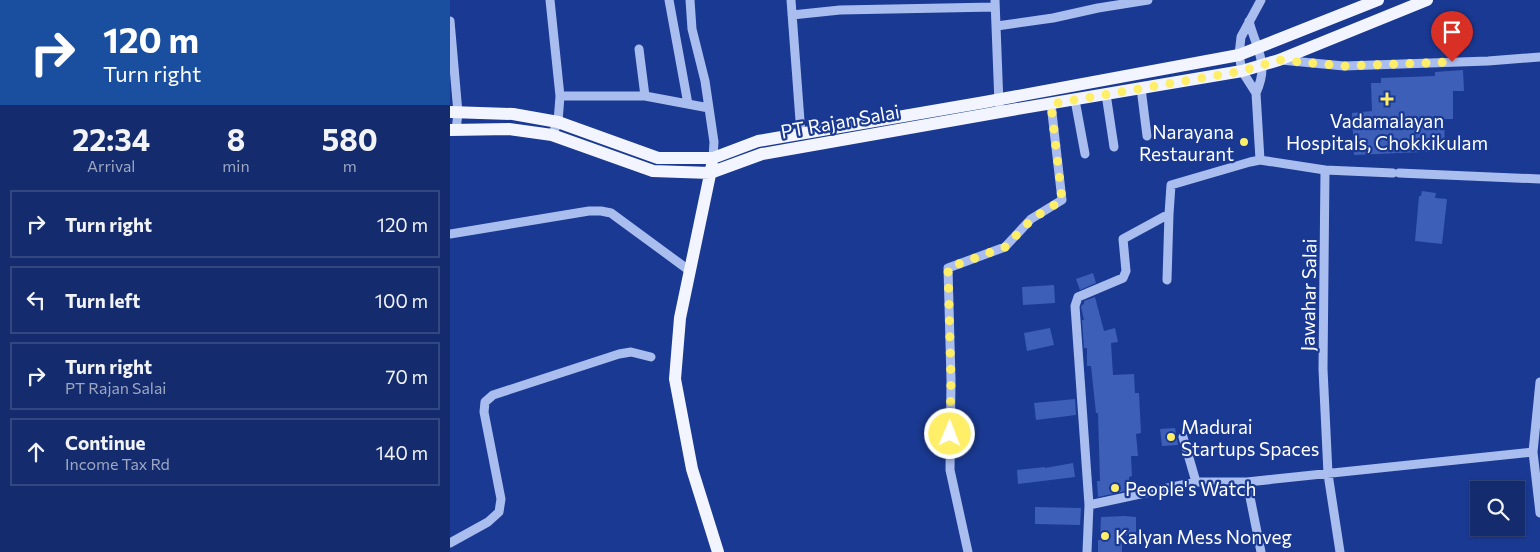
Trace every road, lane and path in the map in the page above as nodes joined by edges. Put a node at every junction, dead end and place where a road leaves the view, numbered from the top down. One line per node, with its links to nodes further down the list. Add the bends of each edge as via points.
1 (550, 0): 24 (street)
2 (670, 0): 27 (street)
3 (690, 0): 30 (street, via 692,29)
4 (791, 0): 10 (street)
5 (1148, 0): 13 (street)
6 (1261, 0): 11 (street)
7 (1378, 0): 14 (main road, PT Rajan Salai)
8 (1427, 0): 18 (main road, PT Rajan Salai)
9 (995, 4): 10 (street); 13 (street)
10 (792, 15): 35 (street)
11 (1249, 20): 14 (street); 16 (street, via 1241,37)
12 (450, 21): 31 (street)
13 (997, 26): 29 (street)
14 (1258, 48): 16 (main road, PT Rajan Salai); 19 (street)
15 (638, 49): 25 (street)
16 (1239, 55): 20 (street); 29 (main road, PT Rajan Salai)
17 (1540, 58): 18 (street, via 1344,66)
18 (1279, 60): 19 (main road, PT Rajan Salai)
19 (1263, 65): 20 (main road, PT Rajan Salai); 22 (street)
20 (1242, 71): 21 (main road, PT Rajan Salai); 22 (street)
21 (1141, 88): 23 (main road, PT Rajan Salai); 37 (street)
22 (1256, 93): 41 (street)
23 (1106, 94): 26 (main road, PT Rajan Salai); 38 (street)
24 (560, 96): 25 (street); 32 (street)
25 (645, 96): 27 (street)
26 (1075, 100): 28 (main road, PT Rajan Salai); 39 (street)
27 (688, 104): 30 (street)
28 (1051, 104): 29 (main road, PT Rajan Salai); 60 (street, via 1062,200 1032,219 1005,247 948,268 950,470)
29 (1000, 106): 33 (main road, PT Rajan Salai)
30 (709, 108): 40 (street)
31 (454, 113): 32 (main road, PT Rajan Salai, via 513,114); 34 (street)
32 (558, 122): 36 (street); 40 (main road, PT Rajan Salai, via 658,158)
33 (875, 128): 35 (main road, PT Rajan Salai); 43 (main road, PT Rajan Salai, via 762,154)
34 (453, 130): 36 (main road, PT Rajan Salai, via 509,129)
35 (802, 134): 40 (main road, PT Rajan Salai, via 758,141)
36 (552, 135): 43 (main road, PT Rajan Salai, via 653,171)
37 (1147, 136)
38 (1114, 147)
39 (1085, 154)
40 (713, 158): 43 (main road)
41 (1260, 160): 42 (street); 45 (street, via 1171,185)
42 (1325, 170): 44 (street); 53 (street, Jawahar Salai, via 1323,370)
43 (710, 173): 47 (main road)
44 (1540, 179)
45 (1170, 214): 48 (street); 56 (street, via 1123,239 1126,271 1123,278 1078,297 1075,306)
46 (450, 234): 47 (street, via 601,211 610,213)
47 (690, 271): 59 (main road, via 680,318 675,379 692,469)
48 (1167, 280)
49 (650, 357): 58 (street, via 631,352 619,354 493,395 485,402 484,412 501,499 499,512 488,522)
50 (1540, 382): 52 (street)
51 (1183, 437): 54 (street)
52 (1533, 452): 53 (street); 57 (street)
53 (1328, 474): 55 (street); 63 (street, Jawahar Salai)
54 (1196, 482): 55 (street); 56 (street)
55 (1247, 482): 62 (street)
56 (1088, 505): 61 (street)
57 (1540, 513)
58 (450, 543)
59 (718, 552)
60 (968, 552)
61 (1087, 552)
62 (1262, 552)
63 (1340, 552)

